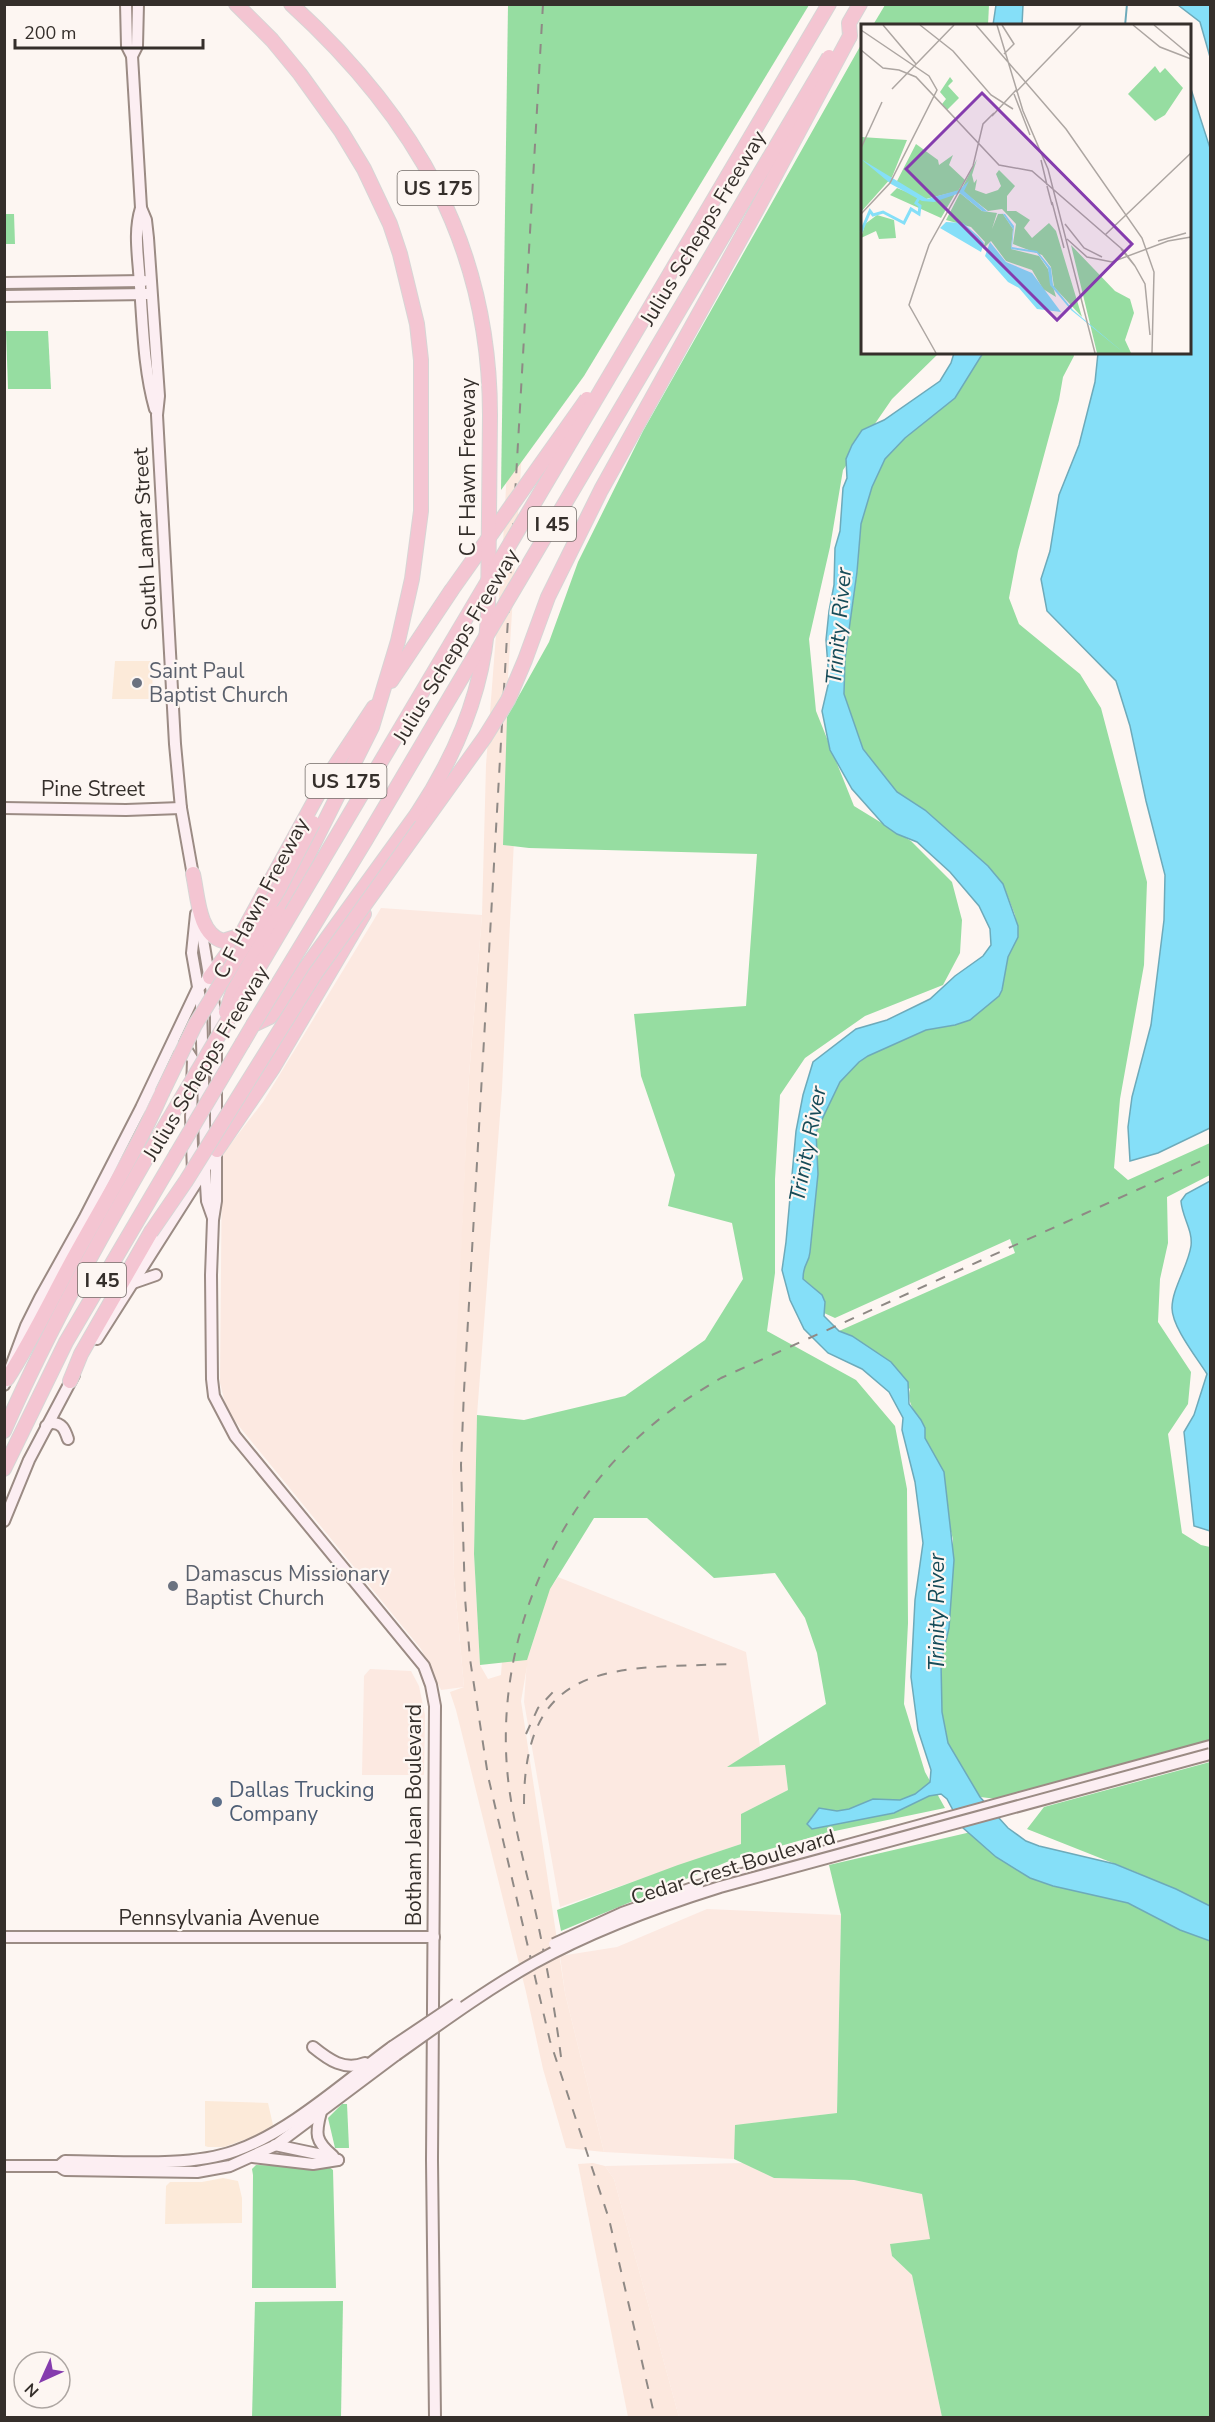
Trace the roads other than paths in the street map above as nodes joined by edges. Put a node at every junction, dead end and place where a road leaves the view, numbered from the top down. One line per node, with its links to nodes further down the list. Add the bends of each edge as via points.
1 (126, 4): 8 (main road, South Lamar Street, via 127,46)
2 (138, 4): 8 (main road, South Lamar Street, via 137,46)
3 (236, 4): 30 (highway, C F Hawn Freeway / US 175, bridge, via 286,56 355,153 390,224 413,303 421,360 422,492 415,560 398,641 372,727 284,904 234,992)
4 (291, 4): 28 (highway, C F Hawn Freeway / US 175, bridge, via 335,48 404,133 441,192 468,260 490,373 488,615 474,696 456,745 433,789 270,1017)
5 (829, 4): 15 (highway, Julius Schepps Freeway / I 45)
6 (860, 4): 7 (highway, Julius Schepps Freeway / I 45)
7 (849, 22): 19 (highway, bridge, via 850,36 563,564 508,700); 28 (highway, Julius Schepps Freeway / I 45, bridge)
8 (132, 56): 9 (main road, South Lamar Street, via 141,208 146,220)
9 (145, 281): 11 (main road); 12 (main road, South Lamar Street)
10 (4, 283): 11 (main road)
11 (46, 283): 14 (main road)
12 (146, 294): 14 (main road); 17 (main road, South Lamar Street, via 148,378 157,415)
13 (4, 296): 14 (main road)
14 (46, 296)
15 (645, 316): 16 (highway, bridge, via 451,591); 30 (highway, Julius Schepps Freeway / I 45, bridge)
16 (374, 708): 22 (highway, via 304,818); 35 (highway, bridge, via 279,889 195,1025 143,1134)
17 (181, 807): 18 (main road, Pine Street); 20 (main road, South Lamar Street)
18 (4, 808)
19 (396, 861): 31 (highway, bridge, via 289,1042); 36 (highway, bridge, via 298,999 151,1232 81,1353)
20 (193, 874): 21 (main road, South Lamar Street); 22 (highway, via 202,920 209,933 223,941)
21 (196, 911): 23 (main road, South Lamar Street); 24 (main road, South Lamar Street, via 192,952)
22 (241, 935): 23 (highway)
23 (210, 977): 24 (main road, Julius Schepps Freeway); 27 (main road, South Lamar Street)
24 (198, 988): 25 (main road, South Lamar Street); 26 (main road, Julius Schepps Freeway)
25 (201, 1004): 26 (main road); 27 (main road); 32 (main road, South Lamar Street)
26 (188, 1008): 29 (main road, Julius Schepps Freeway)
27 (216, 1017): 31 (main road, South Lamar Street)
28 (253, 1025): 40 (highway, Julius Schepps Freeway / I 45, bridge, via 66,1342)
29 (170, 1047): 33 (main road, via 186,1049 193,1060 191,1155); 35 (main road, Julius Schepps Freeway, via 35,1308)
30 (211, 1050): 38 (highway, Julius Schepps Freeway / I 45, bridge, via 53,1329)
31 (217, 1150): 32 (main road); 34 (main road, Botham Jean Boulevard)
32 (205, 1170): 33 (main road); 34 (main road, South Lamar Street)
33 (195, 1185): 36 (main road)
34 (213, 1220): 45 (main road, Botham Jean Boulevard, via 214,1396 236,1436 412,1649 432,1685)
35 (5, 1381)
36 (70, 1381): 37 (main road)
37 (46, 1426): 39 (main road, via 60,1425); 41 (main road)
38 (4, 1431)
39 (68, 1439)
40 (4, 1469)
41 (4, 1521)
42 (1210, 1746): 47 (main road, Cedar Crest Boulevard, bridge, via 660,1898 553,1945 474,1992)
43 (1210, 1754): 47 (main road, Cedar Crest Boulevard, bridge, via 731,1884 653,1909 534,1963)
44 (4, 1937): 45 (main road, Pennsylvania Avenue)
45 (434, 1937): 58 (main road, Botham Jean Boulevard)
46 (313, 2047): 48 (main road, via 329,2060 345,2066)
47 (394, 2051): 48 (main road, Cedar Crest Boulevard); 49 (main road, Cedar Crest Boulevard)
48 (374, 2060): 50 (main road, Cedar Crest Boulevard)
49 (321, 2112): 52 (main road, Cedar Crest Boulevard); 54 (main road, via 319,2141)
50 (283, 2128): 51 (main road, Cedar Crest Boulevard); 52 (main road)
51 (261, 2140): 52 (main road); 57 (main road, Cedar Crest Boulevard, via 208,2158 65,2161)
52 (276, 2145): 53 (main road, Cedar Crest Boulevard); 54 (main road); 55 (main road)
53 (252, 2157): 55 (main road); 57 (main road, Cedar Crest Boulevard, via 220,2169 197,2172 65,2170)
54 (338, 2160): 55 (main road)
55 (296, 2163)
56 (4, 2166): 57 (main road)
57 (59, 2166)
58 (435, 2418)

